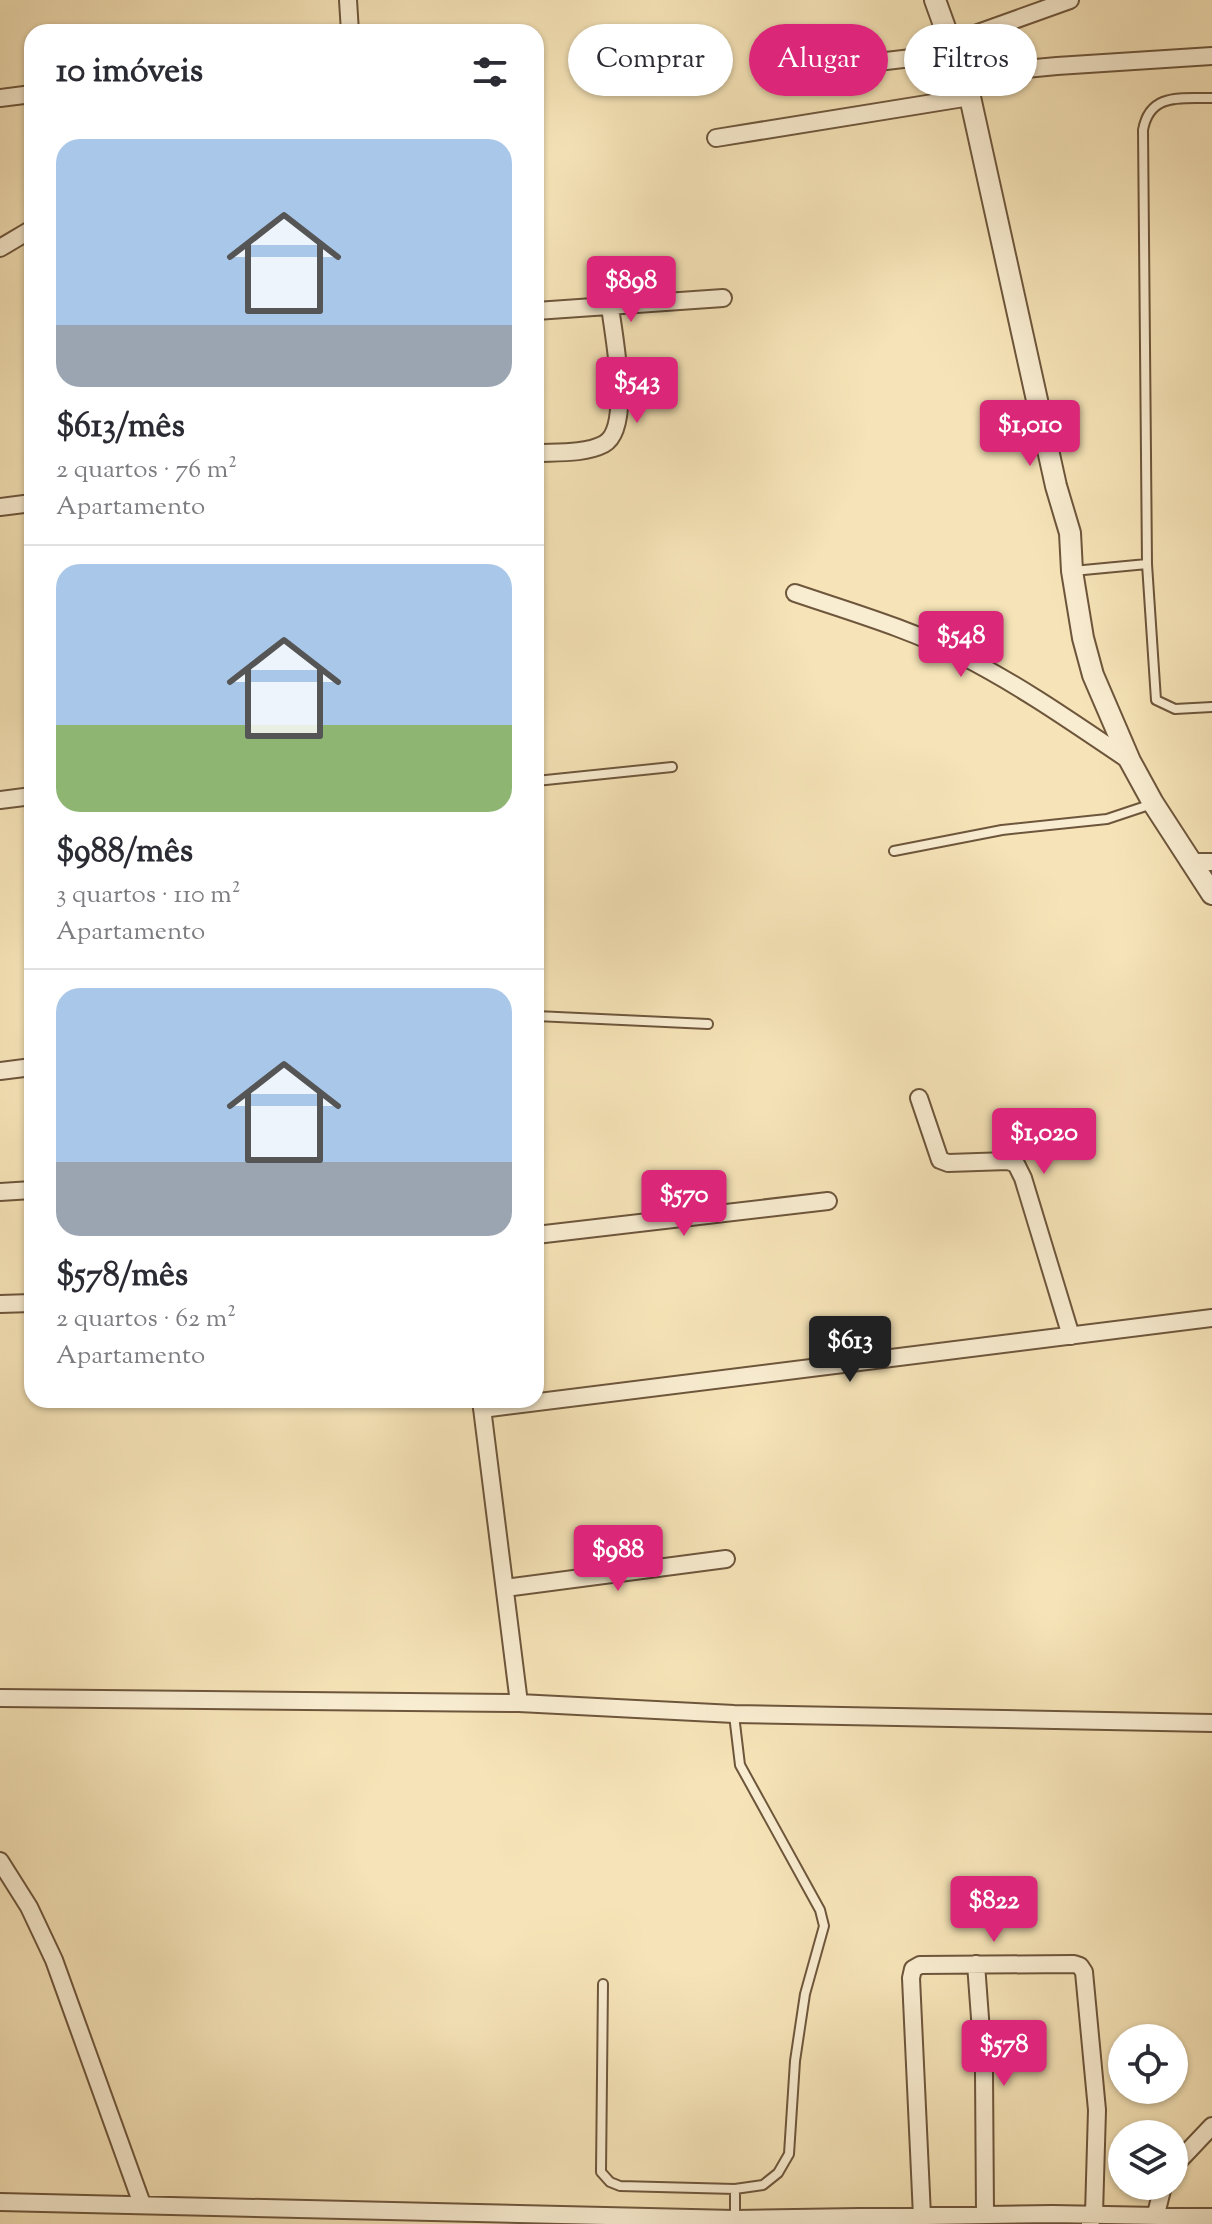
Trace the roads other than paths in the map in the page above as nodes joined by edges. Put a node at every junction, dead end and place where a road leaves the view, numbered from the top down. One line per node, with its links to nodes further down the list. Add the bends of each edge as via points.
1 (348, 0): 4 (street)
2 (935, 0): 5 (street)
3 (1070, 0): 6 (street)
4 (350, 24)
5 (944, 24)
6 (1011, 24)
7 (1212, 56): 8 (street)
8 (1037, 68)
9 (24, 95): 11 (street)
10 (970, 97): 13 (street); 23 (street, via 1070,533)
11 (0, 98)
12 (1212, 98): 22 (lane, via 1163,100 1151,108 1143,130)
13 (716, 138)
14 (24, 234): 15 (street)
15 (0, 248)
16 (723, 298): 17 (street)
17 (610, 306): 18 (street); 19 (street, via 621,407 616,429 606,443 588,449)
18 (544, 310)
19 (544, 452)
20 (24, 504): 21 (street)
21 (0, 507)
22 (1147, 564): 23 (lane); 25 (lane, via 1156,700 1175,709)
23 (1072, 571): 26 (street, via 1093,675)
24 (795, 593): 26 (street, via 960,655)
25 (1212, 707)
26 (1130, 761): 31 (street)
27 (672, 767): 28 (lane)
28 (544, 780)
29 (24, 797): 30 (street)
30 (0, 800)
31 (1153, 803): 32 (lane, via 1107,819 1002,830); 33 (street)
32 (894, 851)
33 (1189, 862): 34 (street); 35 (street)
34 (1212, 862)
35 (1212, 894)
36 (544, 1016): 37 (lane)
37 (708, 1024)
38 (24, 1068): 39 (street)
39 (0, 1071)
40 (919, 1098): 48 (street, via 940,1160 1016,1164)
41 (24, 1190): 42 (street)
42 (0, 1192)
43 (828, 1201): 44 (street)
44 (544, 1234)
45 (24, 1303): 46 (street)
46 (0, 1304)
47 (1212, 1318): 48 (street)
48 (1071, 1336): 49 (street)
49 (544, 1397)
50 (482, 1408): 52 (street)
51 (726, 1559): 52 (street)
52 (505, 1588): 54 (street)
53 (0, 1698): 54 (street)
54 (519, 1703): 55 (street)
55 (734, 1714): 56 (street); 62 (lane, via 740,1765 824,1926 805,1994 789,2154 763,2185)
56 (1212, 1723)
57 (0, 1861): 64 (street, via 54,1960)
58 (976, 1964): 66 (street, via 984,2072); 67 (street, via 920,1965 911,1978); 70 (street, via 1074,1964 1084,1972 1097,2110)
59 (603, 1984): 62 (lane, via 601,2172 620,2186)
60 (1212, 2126): 61 (street)
61 (1188, 2151)
62 (735, 2189): 69 (lane)
63 (0, 2202): 64 (street)
64 (142, 2204): 65 (street)
65 (241, 2206): 69 (street); 72 (street)
66 (985, 2215): 67 (street); 70 (street)
67 (922, 2216): 69 (street)
68 (1212, 2217): 71 (street)
69 (735, 2219)
70 (1092, 2219): 71 (street)
71 (1156, 2219)
72 (242, 2224)

